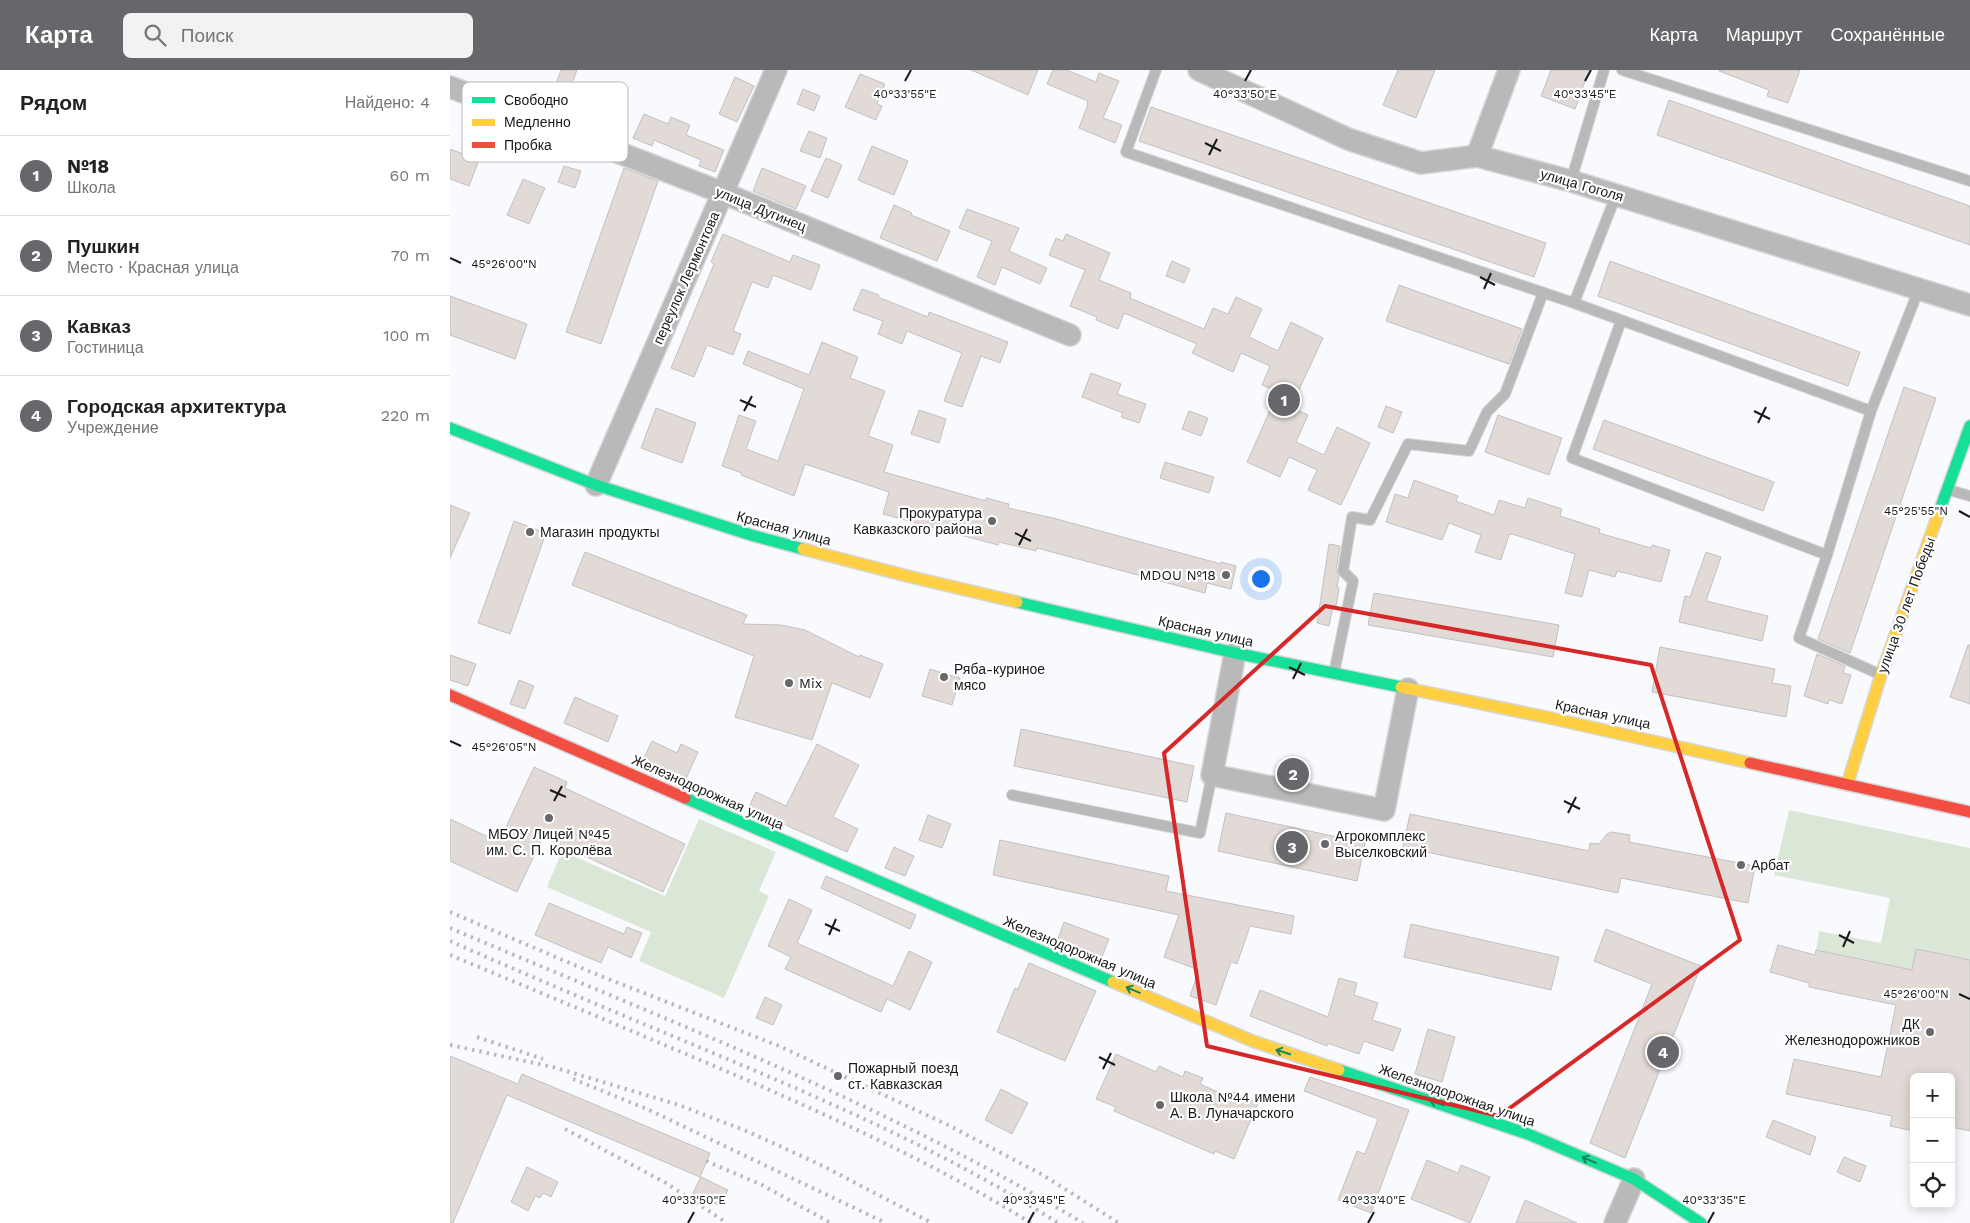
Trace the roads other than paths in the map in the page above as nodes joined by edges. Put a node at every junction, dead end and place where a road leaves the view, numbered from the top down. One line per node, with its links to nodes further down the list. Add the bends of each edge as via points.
1 (776, 70): 13 (street, переулок Лермонтова)
2 (1156, 70): 16 (lane, via 1126,152)
3 (1199, 70): 10 (street, улица Гоголя, via 1348,139 1421,163)
4 (1509, 70): 10 (street)
5 (1604, 70): 11 (lane)
6 (1622, 70): 12 (lane)
7 (450, 87): 8 (street, улица Дугинец)
8 (462, 92)
9 (628, 156): 13 (street, улица Дугинец)
10 (1477, 156): 11 (street, улица Гоголя)
11 (1571, 181): 14 (street, улица Гоголя)
12 (1970, 181)
13 (723, 193): 20 (street, улица Дугинец); 24 (street, переулок Лермонтова)
14 (1616, 196): 15 (street, улица Гоголя); 17 (lane)
15 (1919, 289): 18 (street, улица Гоголя); 21 (lane)
16 (1543, 293): 17 (lane); 29 (lane, via 1505,394 1487,412 1469,451 1408,444 1370,520 1352,517 1343,571 1353,581)
17 (1574, 304): 19 (lane)
18 (1970, 305)
19 (1621, 321): 21 (lane); 27 (lane, via 1572,458)
20 (1070, 335)
21 (1872, 411): 27 (lane)
22 (1970, 426): 25 (street, улица 30 лет Победы)
23 (450, 428): 24 (street, Красная улица)
24 (596, 485): 28 (street, Красная улица, via 751,535 892,572)
25 (1948, 489): 26 (lane); 30 (street, улица 30 лет Победы)
26 (1970, 496)
27 (1827, 555): 30 (lane, via 1799,638)
28 (1235, 653): 29 (street, Красная улица); 33 (street)
29 (1334, 674): 31 (street, Красная улица)
30 (1881, 675): 34 (street, улица 30 лет Победы)
31 (1408, 688): 33 (street, via 1384,810); 34 (street, Красная улица)
32 (450, 695): 37 (street, Железнодорожная улица, one-way to 32, via 1528,1134 1254,1042)
33 (1212, 775): 35 (lane, via 1200,833)
34 (1847, 785): 36 (street, Красная улица)
35 (1012, 795)
36 (1970, 812)
37 (1634, 1179): 38 (street); 39 (street, Железнодорожная улица)
38 (1615, 1223)
39 (1702, 1223)

